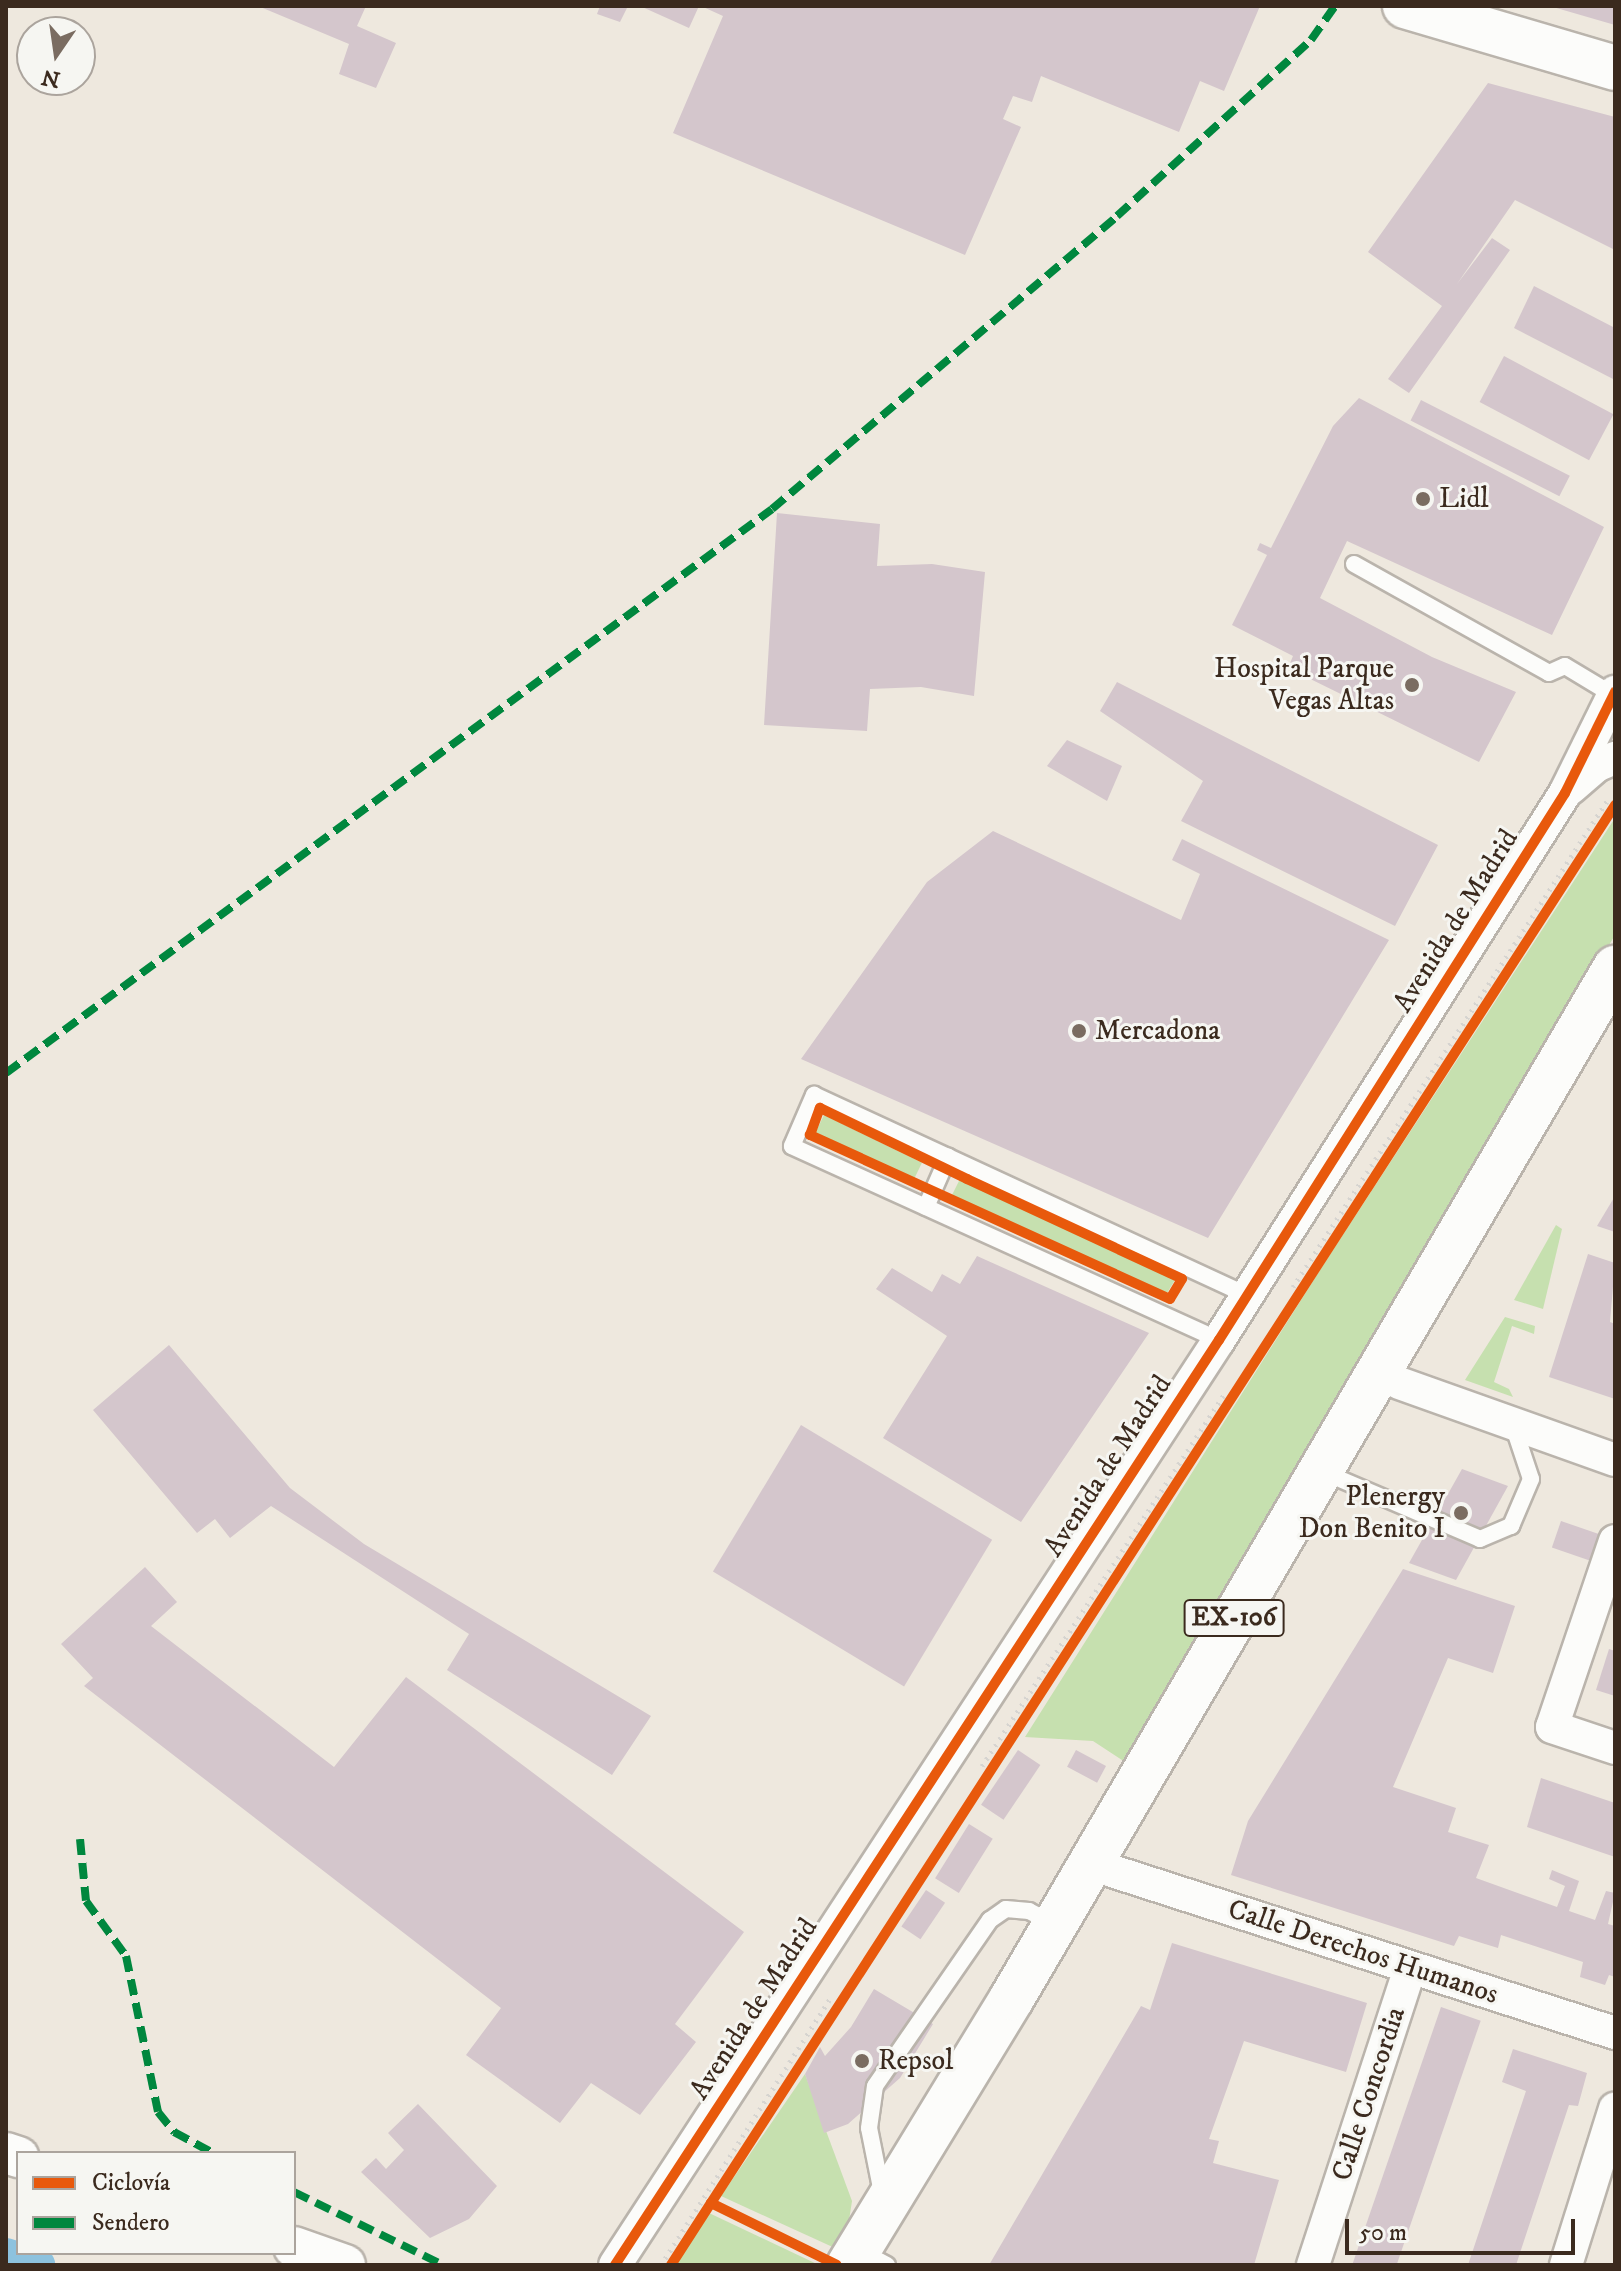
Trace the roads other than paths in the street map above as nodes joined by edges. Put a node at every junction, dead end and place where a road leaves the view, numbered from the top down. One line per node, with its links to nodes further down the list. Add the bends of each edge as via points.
1 (1405, 6): 2 (main road)
2 (1615, 68)
3 (1354, 564): 4 (lane, via 1549,673 1565,666)
4 (1614, 693): 6 (street, Avenida de Madrid)
5 (1615, 758): 6 (street, via 1596,766)
6 (1565, 793): 11 (street, Avenida de Madrid)
7 (1615, 968): 20 (main road, EX-106)
8 (1615, 1010): 13 (main road, EX-106)
9 (948, 1157): 10 (lane); 10 (lane, via 814,1095 792,1146); 11 (lane)
10 (926, 1207): 12 (lane)
11 (1246, 1295): 12 (street, Avenida de Madrid)
12 (1219, 1340): 26 (street, Avenida de Madrid)
13 (1399, 1383): 14 (street); 16 (main road, EX-106)
14 (1512, 1424): 15 (street); 16 (lane, via 1531,1479 1511,1526 1480,1539)
15 (1615, 1460)
16 (1342, 1480): 19 (main road, EX-106)
17 (1615, 1541): 18 (street, via 1552,1727)
18 (1615, 1748)
19 (1112, 1871): 20 (main road, EX-106); 21 (street, Calle Derechos Humanos)
20 (1063, 1931): 24 (main road, EX-106); 24 (lane, via 1029,1911 1006,1909 990,1920 875,2086 869,2128); 27 (main road, EX-106)
21 (1410, 1968): 22 (street, Calle Derechos Humanos); 29 (street, Calle Concordia)
22 (1615, 2033)
23 (1615, 2109): 30 (street)
24 (886, 2206): 27 (main road, EX-106)
25 (296, 2248): 28 (street)
26 (616, 2263)
27 (873, 2264)
28 (345, 2265)
29 (1313, 2265)
30 (1566, 2265)

